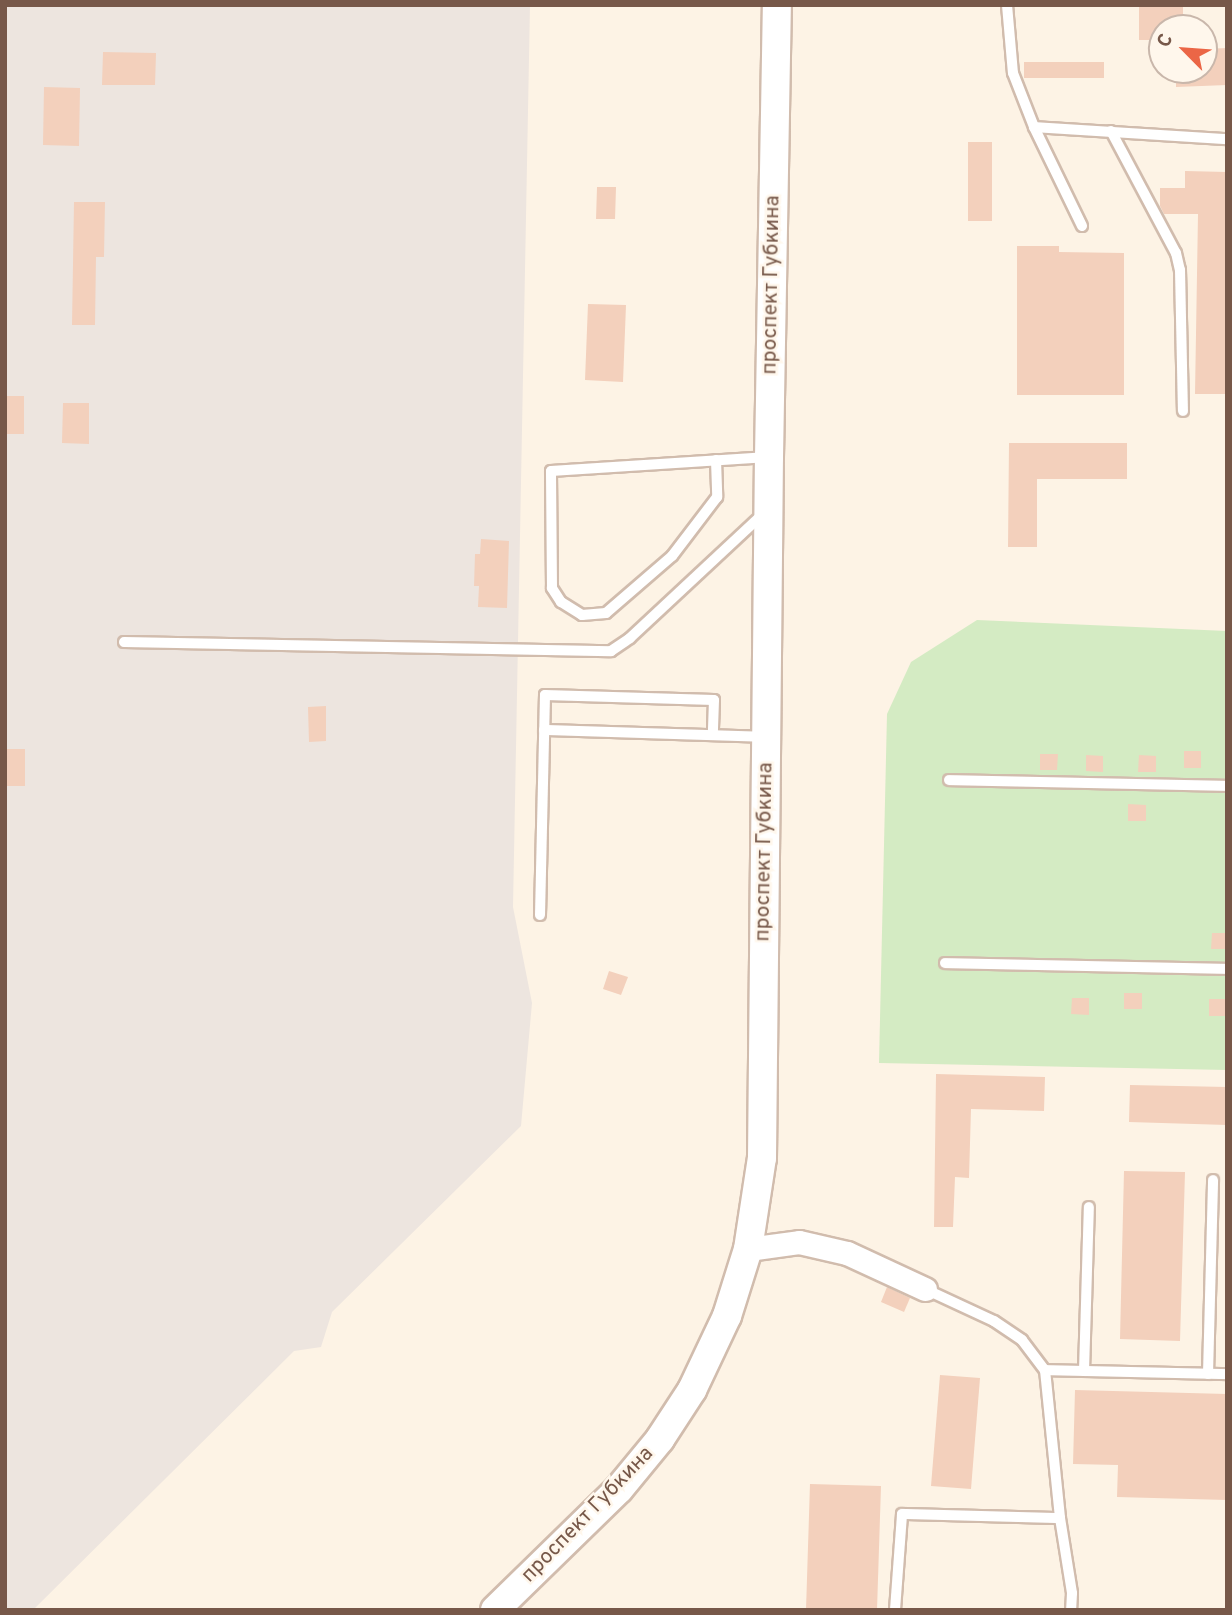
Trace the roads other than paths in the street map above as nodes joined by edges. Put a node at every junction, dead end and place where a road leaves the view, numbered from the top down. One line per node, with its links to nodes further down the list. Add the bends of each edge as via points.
1 (777, 5): 8 (street, проспект Губкина)
2 (1007, 5): 3 (lane, via 1013,73)
3 (1034, 127): 4 (lane); 6 (lane)
4 (1111, 131): 5 (lane); 7 (lane, via 1176,253)
5 (1227, 138)
6 (1082, 226)
7 (1183, 411)
8 (769, 457): 9 (lane); 10 (street, проспект Губкина)
9 (716, 460): 9 (lane, via 551,471 552,588 561,602 582,615 606,613 671,556 717,496)
10 (769, 508): 11 (lane, via 611,651); 14 (street, проспект Губкина)
11 (124, 642)
12 (544, 730): 13 (lane); 13 (lane, via 545,695 597,696 714,700); 17 (lane)
13 (713, 735): 14 (lane)
14 (766, 737): 22 (street, проспект Губкина, via 762,1158)
15 (949, 780): 16 (lane)
16 (1227, 786)
17 (540, 915)
18 (945, 963): 19 (lane)
19 (1227, 969)
20 (1213, 1180): 26 (lane)
21 (1089, 1207): 25 (lane)
22 (747, 1248): 23 (street, via 799,1242 847,1253); 29 (street, проспект Губкина, via 727,1316 692,1390 660,1439 619,1489)
23 (925, 1289): 24 (lane, via 994,1321 1022,1340)
24 (1045, 1370): 25 (lane); 28 (lane)
25 (1084, 1371): 26 (lane)
26 (1208, 1374): 27 (lane)
27 (1227, 1374)
28 (1060, 1518): 30 (lane, via 902,1514); 31 (lane)
29 (495, 1610)
30 (895, 1610)
31 (1071, 1610)

